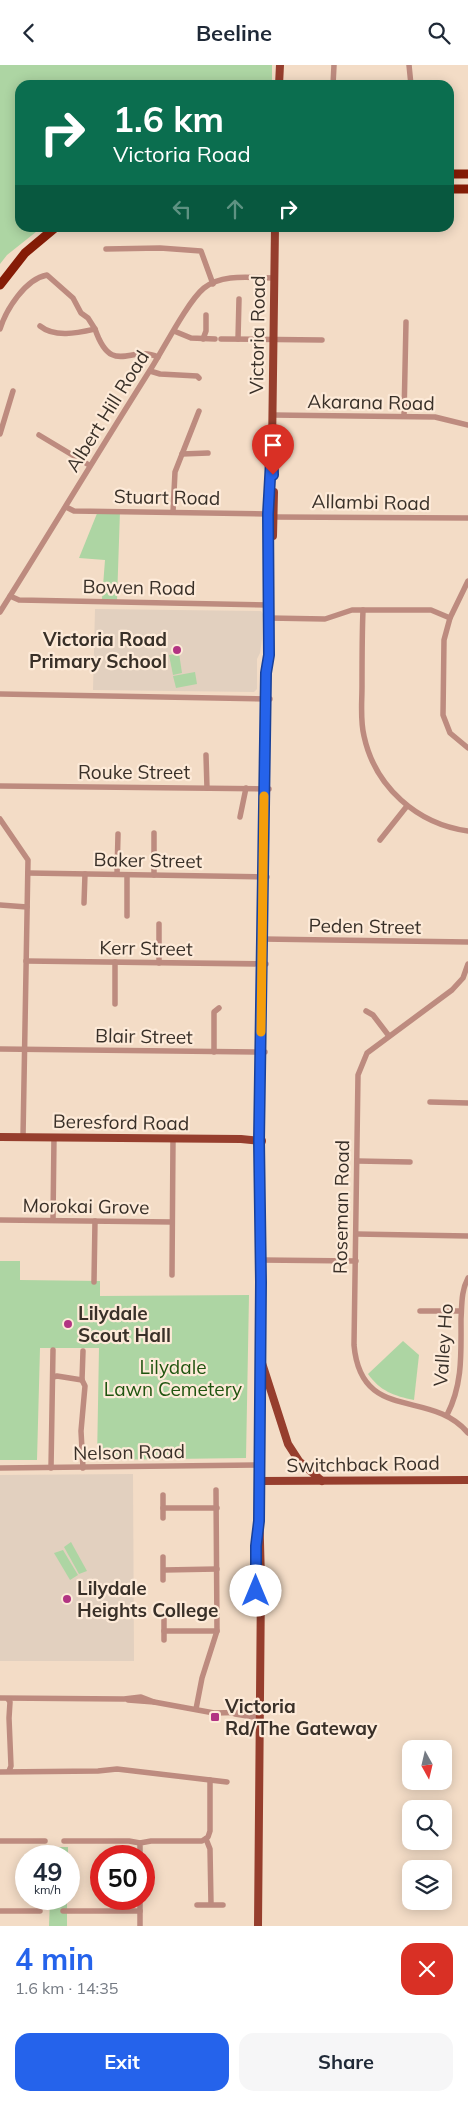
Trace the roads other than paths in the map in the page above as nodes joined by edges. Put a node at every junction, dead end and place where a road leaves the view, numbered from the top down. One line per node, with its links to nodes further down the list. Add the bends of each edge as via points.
1 (280, 65): 4 (main road)
2 (334, 65): 5 (street)
3 (409, 65): 6 (street)
4 (279, 80)
5 (334, 80)
6 (410, 80)
7 (468, 174): 8 (highway)
8 (454, 175)
9 (454, 189): 10 (highway)
10 (468, 189)
11 (50, 232): 14 (highway)
12 (53, 232): 14 (highway)
13 (275, 232): 16 (main road, Victoria Road)
14 (42, 238): 18 (highway, via 25,253)
15 (106, 249): 17 (street, via 160,247 202,251)
16 (274, 279): 17 (street, via 238,278); 28 (main road, Victoria Road)
17 (213, 284): 25 (street, Albert Hill Road, via 204,289)
18 (0, 285)
19 (239, 299): 27 (street)
20 (206, 315): 26 (street)
21 (406, 322): 36 (street)
22 (40, 326): 24 (street, via 50,333 59,334)
23 (0, 329): 24 (street, via 12,302 46,275 73,299)
24 (95, 329): 30 (street, via 99,341 116,356 130,357 146,352)
25 (174, 331): 26 (street); 30 (street, Albert Hill Road)
26 (203, 339): 27 (street)
27 (238, 339): 28 (street)
28 (272, 340): 29 (street); 35 (main road, Victoria Road)
29 (322, 340)
30 (158, 357): 31 (street, Albert Hill Road)
31 (150, 371): 32 (street); 42 (street, Albert Hill Road)
32 (199, 378)
33 (13, 391): 38 (street)
34 (199, 411): 41 (street)
35 (272, 415): 36 (street, Akarana Road); 45 (main road, Victoria Road)
36 (404, 416): 37 (street, Akarana Road, via 435,417)
37 (468, 425)
38 (0, 434)
39 (39, 435): 42 (street)
40 (208, 453): 41 (street)
41 (182, 454): 44 (street, via 175,472)
42 (89, 465): 43 (street, Albert Hill Road)
43 (66, 507): 44 (street, Stuart Road, via 72,511); 48 (street, Albert Hill Road)
44 (173, 512): 45 (street, Stuart Road)
45 (271, 515): 46 (street, Allambi Road); 49 (main road, Victoria Road)
46 (468, 518)
47 (468, 581): 53 (street)
48 (10, 596): 49 (street, Bowen Road, via 19,600); 51 (street, Albert Hill Road)
49 (269, 605): 52 (main road, Victoria Road)
50 (363, 609): 52 (street, via 325,619); 53 (street, via 431,611); 62 (street, via 364,737 384,782)
51 (0, 612)
52 (268, 618): 55 (main road, Victoria Road)
53 (450, 618): 56 (street, via 444,640 443,715 450,733)
54 (0, 694): 55 (street)
55 (268, 699): 61 (main road, Victoria Road)
56 (468, 747)
57 (206, 755): 59 (street)
58 (0, 786): 59 (street, Rouke Street)
59 (206, 788): 60 (street, Rouke Street)
60 (246, 789): 61 (street, Rouke Street); 63 (street)
61 (266, 789): 74 (main road, Victoria Road)
62 (407, 806): 65 (street, via 443,825); 68 (street)
63 (240, 817)
64 (0, 819): 69 (street, via 26,856)
65 (468, 831)
66 (154, 833): 73 (street)
67 (118, 834): 71 (street)
68 (380, 840)
69 (28, 873): 70 (street, Baker Street); 77 (street)
70 (85, 874): 71 (street, Baker Street); 75 (street)
71 (117, 875): 72 (street, Baker Street)
72 (127, 875): 73 (street, Baker Street); 78 (street)
73 (154, 875): 74 (street, Baker Street)
74 (265, 877): 80 (main road, Victoria Road)
75 (84, 903)
76 (0, 905): 77 (street)
77 (27, 907): 82 (street)
78 (127, 916)
79 (160, 924): 84 (street)
80 (264, 939): 81 (street, Peden Street); 85 (main road, Victoria Road)
81 (468, 942)
82 (26, 961): 83 (street, Kerr Street); 93 (street)
83 (115, 962): 84 (street, Kerr Street); 88 (street)
84 (159, 963): 85 (street, Kerr Street)
85 (264, 964): 95 (main road, Victoria Road)
86 (468, 964): 87 (street, Roseman Road)
87 (466, 980): 91 (street, Roseman Road)
88 (115, 1004)
89 (219, 1008): 94 (street, via 214,1012)
90 (366, 1011): 91 (street)
91 (389, 1035): 103 (street, Roseman Road, via 368,1053 358,1075)
92 (0, 1049): 93 (street, Blair Street)
93 (24, 1049): 94 (street, Blair Street); 99 (street)
94 (214, 1052): 95 (street, Blair Street)
95 (263, 1052): 102 (main road, Victoria Road)
96 (430, 1103): 97 (street)
97 (468, 1103)
98 (0, 1137): 99 (main road, Beresford Road)
99 (23, 1137): 100 (main road, Beresford Road)
100 (54, 1137): 101 (main road, Beresford Road); 106 (street)
101 (174, 1139): 102 (main road, Beresford Road); 108 (street)
102 (261, 1140): 111 (main road, Victoria Road)
103 (357, 1161): 104 (street); 109 (street, Roseman Road)
104 (410, 1162)
105 (0, 1220): 106 (street, Morokai Grove)
106 (53, 1220): 107 (street, Morokai Grove)
107 (95, 1221): 108 (street, Morokai Grove); 115 (street)
108 (172, 1222): 113 (street)
109 (356, 1235): 110 (street); 112 (street, Roseman Road)
110 (468, 1236)
111 (261, 1260): 112 (street); 121 (main road, Victoria Road)
112 (356, 1261): 124 (street, Roseman Road, via 354,1345 360,1371 372,1388 390,1399)
113 (172, 1275)
114 (468, 1278): 117 (street, Valley Ho)
115 (94, 1282)
116 (420, 1311): 117 (street)
117 (461, 1311): 118 (street, Valley Ho)
118 (465, 1325): 124 (street, Valley Ho, via 459,1381)
119 (53, 1350): 122 (street)
120 (84, 1351): 123 (street)
121 (260, 1353): 126 (main road, Victoria Road); 132 (main road, via 288,1444 299,1461)
122 (54, 1377): 123 (street); 129 (street)
123 (82, 1381): 127 (street, via 85,1386 81,1431)
124 (446, 1415): 125 (street, Roseman Road)
125 (468, 1433)
126 (258, 1465): 127 (street, Nelson Road); 131 (main road, Victoria Road)
127 (83, 1467): 129 (street, Nelson Road)
128 (0, 1468): 129 (street, Nelson Road)
129 (51, 1468)
130 (468, 1479): 132 (main road, Switchback Road)
131 (259, 1481): 132 (main road, Switchback Road); 148 (main road, Victoria Road, via 261,1546)
132 (322, 1481)
133 (216, 1490): 136 (street)
134 (163, 1495): 135 (street)
135 (163, 1508): 136 (street); 137 (street)
136 (217, 1508): 139 (street)
137 (163, 1518)
138 (164, 1557): 140 (street)
139 (217, 1569): 140 (street); 144 (street)
140 (164, 1570): 141 (street)
141 (164, 1580)
142 (164, 1618): 143 (street)
143 (164, 1631): 144 (street); 145 (street)
144 (217, 1631): 147 (street)
145 (164, 1640)
146 (5, 1701): 147 (street, via 28,1697 124,1699); 149 (street, via 9,1718)
147 (196, 1709): 148 (street)
148 (257, 1715): 162 (main road, Victoria Road)
149 (9, 1769): 150 (street); 151 (street, via 117,1769)
150 (0, 1771)
151 (210, 1780): 152 (street); 155 (street, via 210,1833)
152 (227, 1782)
153 (27, 1833): 157 (street)
154 (84, 1833): 160 (street)
155 (206, 1839): 161 (street); 164 (street, via 210,1849)
156 (0, 1841): 157 (street)
157 (27, 1841): 158 (street)
158 (45, 1841)
159 (64, 1841): 160 (street)
160 (84, 1841): 161 (street)
161 (140, 1843)
162 (258, 1848): 175 (main road, Victoria Road); 176 (main road, Victoria Road)
163 (197, 1905): 164 (street)
164 (211, 1905): 165 (street)
165 (223, 1905)
166 (0, 1911): 167 (street)
167 (20, 1911): 168 (street); 172 (street)
168 (40, 1911)
169 (63, 1911): 170 (street)
170 (81, 1911): 171 (street); 173 (street)
171 (140, 1911): 174 (street)
172 (20, 1919)
173 (81, 1919)
174 (140, 1926)
175 (253, 1926)
176 (258, 1926)

